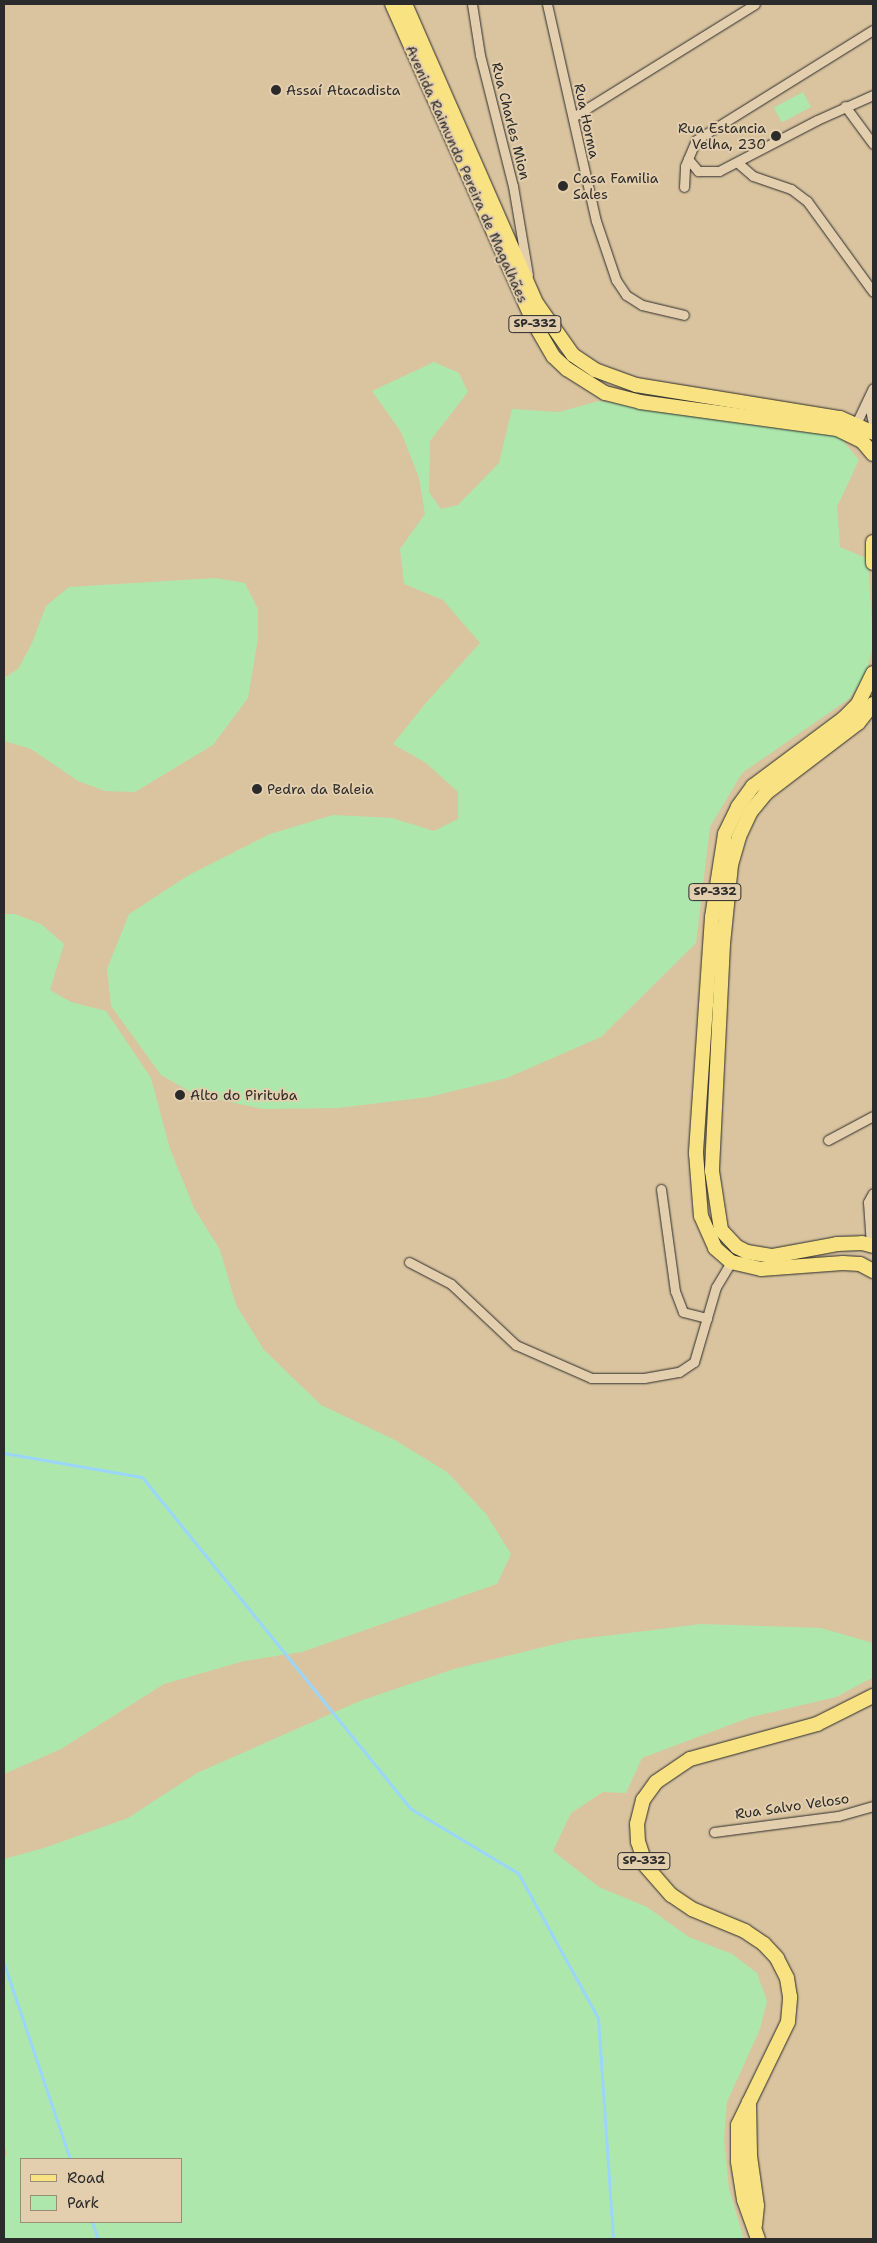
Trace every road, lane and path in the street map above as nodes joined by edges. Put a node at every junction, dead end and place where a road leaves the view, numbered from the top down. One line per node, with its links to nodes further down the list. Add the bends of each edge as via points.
1 (392, 4): 20 (main road, Avenida Raimundo Pereira de Magalhães / SP-332, via 531,316 554,357 567,369 605,392 640,402)
2 (405, 4): 14 (main road, Avenida Raimundo Pereira de Magalhães / SP-332)
3 (472, 4): 14 (street, Rua Charles Mion)
4 (754, 4): 9 (street)
5 (548, 5): 9 (street, Rua Horma)
6 (873, 30): 11 (street, via 701,136 693,145)
7 (873, 95): 8 (street)
8 (845, 106): 10 (street); 12 (street)
9 (572, 116): 16 (street, Rua Horma, via 596,221 616,280 626,295 642,305)
10 (873, 144)
11 (688, 159): 12 (street, via 704,173); 13 (street)
12 (738, 163): 15 (street, via 752,176 790,189 807,201)
13 (684, 187)
14 (519, 248): 20 (main road, Avenida Raimundo Pereira de Magalhães / SP-332, via 529,286 542,314 565,348 595,370 636,385)
15 (873, 292)
16 (684, 315)
17 (873, 388): 18 (street)
18 (868, 398): 19 (street); 20 (street)
19 (873, 424)
20 (853, 429): 21 (main road, Avenida Raimundo Pereira de Magalhães / SP-332); 22 (main road, Avenida Raimundo Pereira de Magalhães / SP-332)
21 (873, 434)
22 (873, 454)
23 (873, 542): 24 (main road)
24 (873, 563)
25 (873, 673): 33 (main road, SP-332, via 858,704 844,718 754,786 725,834 712,917 699,1085 696,1174 701,1216 708,1236 715,1248)
26 (873, 704): 31 (main road, SP-332, via 858,723 766,793 750,813 739,836 727,898 712,1152 717,1219 721,1230 737,1247 773,1256 837,1244)
27 (873, 1116): 28 (street)
28 (828, 1140)
29 (661, 1189): 36 (street, via 675,1291 682,1312)
30 (873, 1193): 31 (street, via 868,1202)
31 (872, 1246): 34 (main road, via 858,1258)
32 (409, 1262): 36 (street, via 451,1284 516,1345 591,1378 644,1378 679,1372 694,1362)
33 (731, 1262): 34 (main road, via 761,1269); 36 (street, via 716,1287)
34 (818, 1264): 35 (main road, via 860,1264)
35 (873, 1271)
36 (706, 1318)
37 (873, 1696): 40 (main road, SP-332, via 817,1724 690,1759 656,1782 643,1800 637,1824 638,1842 650,1871 671,1895 692,1909 745,1931 764,1944 777,1958 787,1978 790,1997 788,2022 738,2124 744,2200)
38 (873, 1806): 39 (street, Rua Salvo Veloso, via 838,1816)
39 (714, 1832)
40 (756, 2234)

